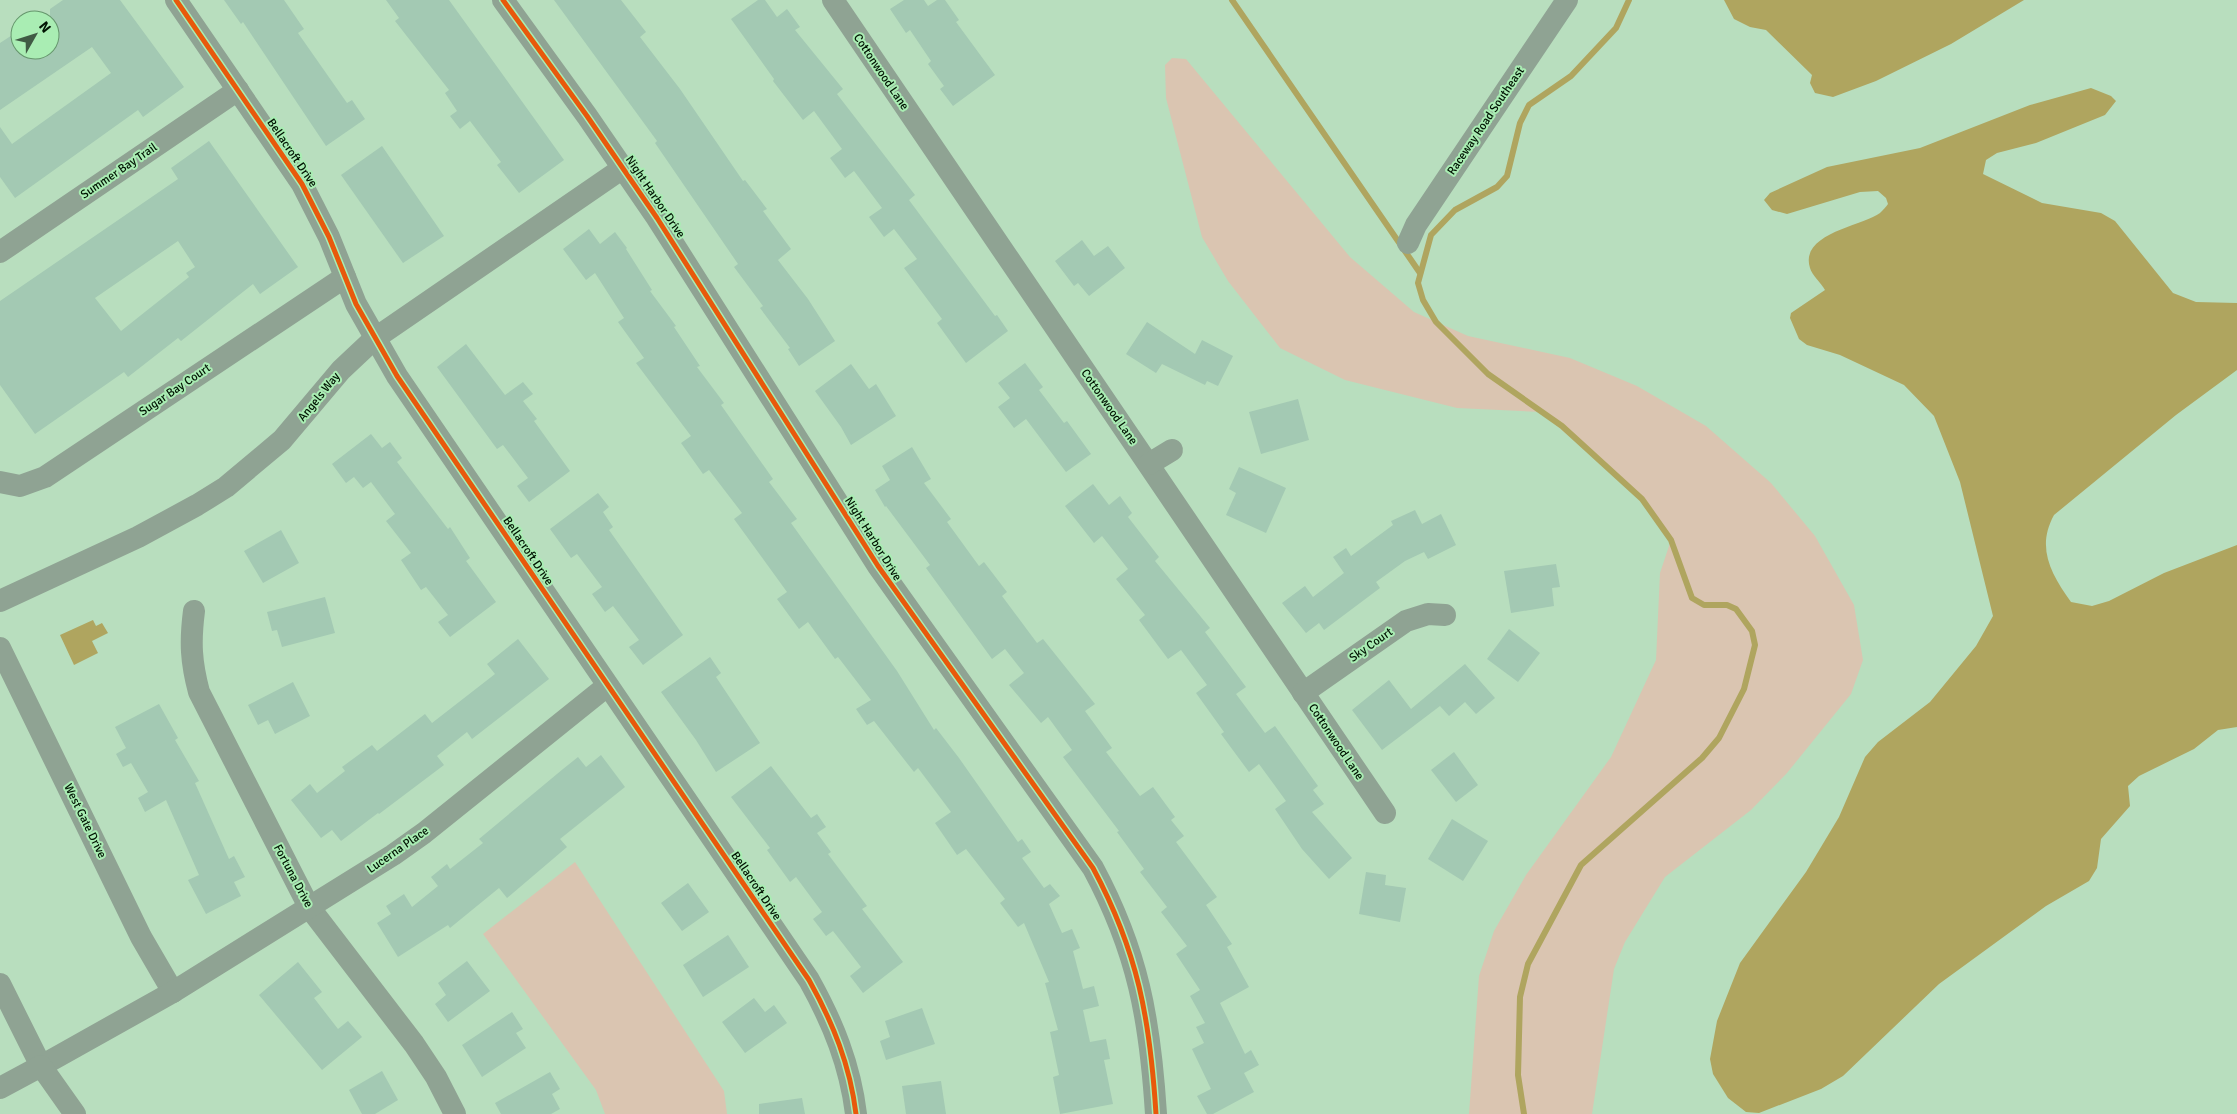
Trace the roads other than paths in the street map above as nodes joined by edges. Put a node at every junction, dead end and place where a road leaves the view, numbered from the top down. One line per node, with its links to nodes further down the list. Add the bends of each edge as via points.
1 (176, 0): 5 (street, Bellacroft Drive)
2 (503, 0): 6 (street, Night Harbor Drive)
3 (833, 0): 12 (street, Cottonwood Lane)
4 (1567, 0): 7 (street, Raceway Road Southeast, via 1416,225)
5 (238, 90): 8 (street, Summer Bay Trail); 9 (street, Bellacroft Drive, via 310,198)
6 (623, 168): 10 (street, Angels Way); 29 (street, Night Harbor Drive, via 699,281 878,566 1093,868 1110,901 1136,969 1150,1041)
7 (1408, 243)
8 (0, 252)
9 (345, 277): 10 (street, Bellacroft Drive); 13 (street, Sugar Bay Court, via 45,477 20,486)
10 (374, 340): 14 (street, Angels Way, via 341,370 282,440 226,487 138,537); 18 (street, Bellacroft Drive)
11 (1172, 450): 12 (street)
12 (1149, 464): 19 (street, Cottonwood Lane)
13 (0, 482)
14 (0, 601)
15 (194, 611): 21 (street, Fortuna Drive, via 192,665 199,692)
16 (1445, 615): 19 (street, Sky Court, via 1428,614 1406,621)
17 (0, 648): 23 (street, West Gate Drive, via 141,937)
18 (607, 686): 21 (street, Lucerna Place, via 424,832); 28 (street, Bellacroft Drive, via 809,980 840,1044)
19 (1302, 693): 20 (street, Cottonwood Lane)
20 (1385, 813)
21 (308, 907): 23 (street, Lucerna Place); 27 (street, Fortuna Drive, via 414,1044)
22 (0, 984): 24 (street)
23 (174, 992): 24 (street, Lucerna Place)
24 (41, 1066): 25 (street, Lucerna Place); 26 (street)
25 (0, 1088)
26 (75, 1114)
27 (455, 1114)
28 (856, 1114)
29 (1156, 1114)

